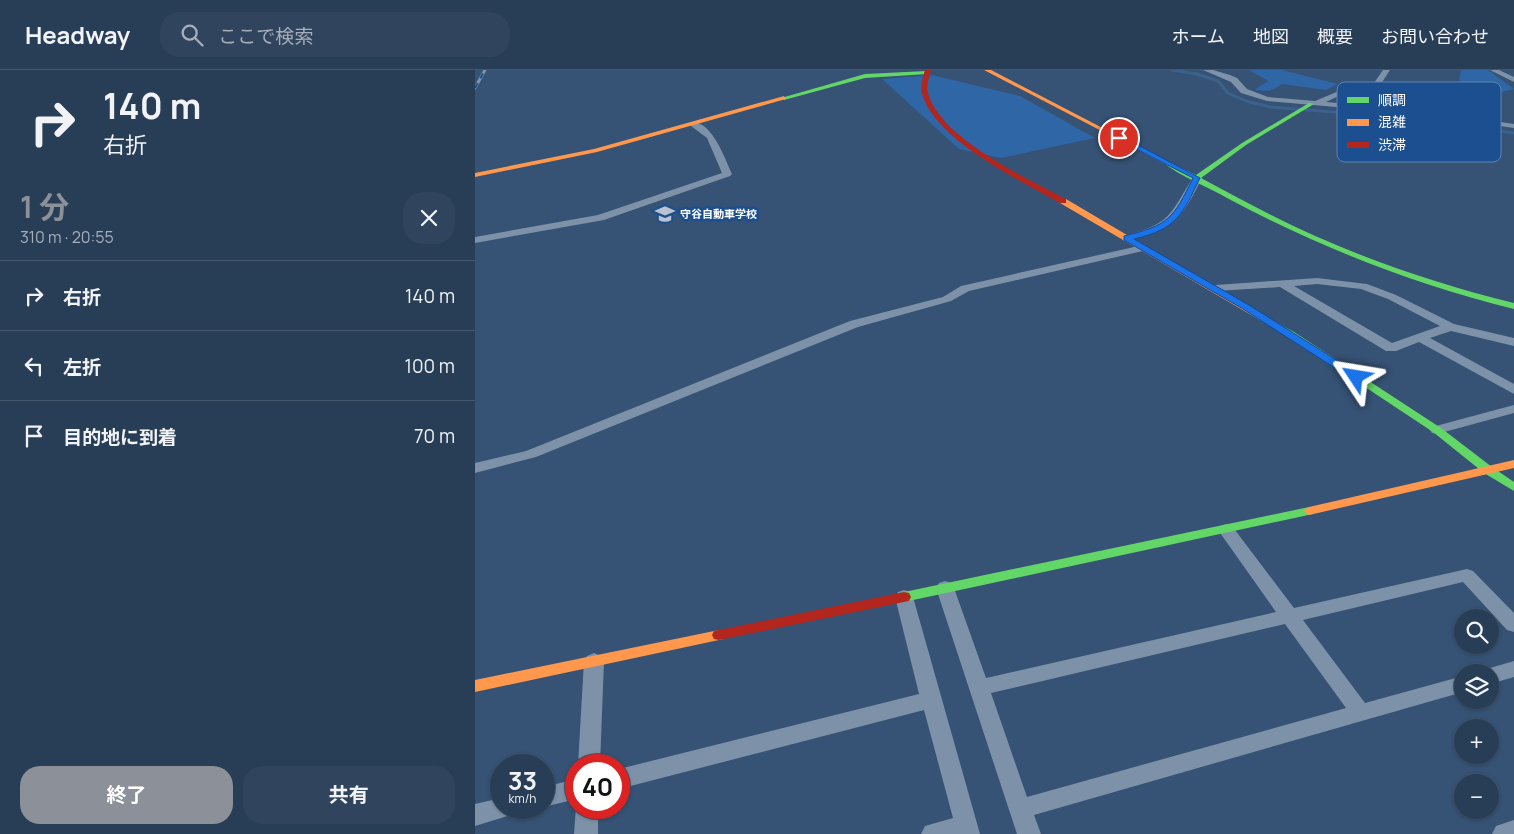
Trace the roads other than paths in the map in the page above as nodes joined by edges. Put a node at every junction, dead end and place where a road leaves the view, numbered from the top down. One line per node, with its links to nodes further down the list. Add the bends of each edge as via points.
1 (987, 70): 15 (street)
2 (1206, 70): 9 (street, via 1227,77 1252,95)
3 (1387, 70): 7 (street)
4 (1493, 70): 6 (street)
5 (927, 71): 11 (street, via 865,76); 16 (street, via 926,97 934,111 957,135 994,162)
6 (1514, 80)
7 (1378, 82)
8 (1337, 95): 9 (street)
9 (1307, 107): 10 (street); 15 (street, via 1244,144)
10 (1337, 108)
11 (693, 124): 14 (street, via 595,151); 17 (street, via 711,137 727,174 600,218)
12 (1501, 124): 13 (street)
13 (1514, 126)
14 (475, 175)
15 (1197, 178): 16 (street, via 1172,220 1151,232); 21 (street, via 1352,255 1408,276)
16 (1127, 238): 18 (street)
17 (475, 240)
18 (1143, 248): 20 (street); 29 (street, via 965,288 947,299 854,324 531,454)
19 (1281, 283): 20 (street); 22 (street, via 1317,280 1363,286); 23 (street, via 1391,348)
20 (1216, 288): 27 (street)
21 (1514, 306)
22 (1450, 327): 23 (street); 24 (street)
23 (1420, 338): 25 (street)
24 (1514, 342)
25 (1514, 390)
26 (1514, 409): 27 (street)
27 (1437, 430): 30 (street)
28 (1514, 464): 30 (street)
29 (475, 468)
30 (1488, 470): 31 (street); 32 (street)
31 (1511, 491)
32 (1226, 530): 33 (street); 35 (street)
33 (945, 588): 34 (street); 42 (street)
34 (904, 597): 37 (street); 43 (street)
35 (1291, 616): 36 (street, via 1467,575); 42 (street); 44 (street)
36 (1514, 625)
37 (594, 661): 40 (street); 45 (street)
38 (1514, 669): 39 (street)
39 (1499, 673)
40 (475, 686)
41 (1454, 687): 44 (street)
42 (979, 688): 47 (street)
43 (931, 700): 46 (street); 51 (street)
44 (1361, 713): 47 (street)
45 (590, 754)
46 (630, 775)
47 (1020, 809): 55 (street)
48 (490, 811): 49 (street)
49 (475, 814)
50 (587, 819): 53 (street)
51 (968, 829): 54 (street)
52 (1514, 831): 56 (street)
53 (586, 834)
54 (933, 834)
55 (1029, 834)
56 (1504, 834)

